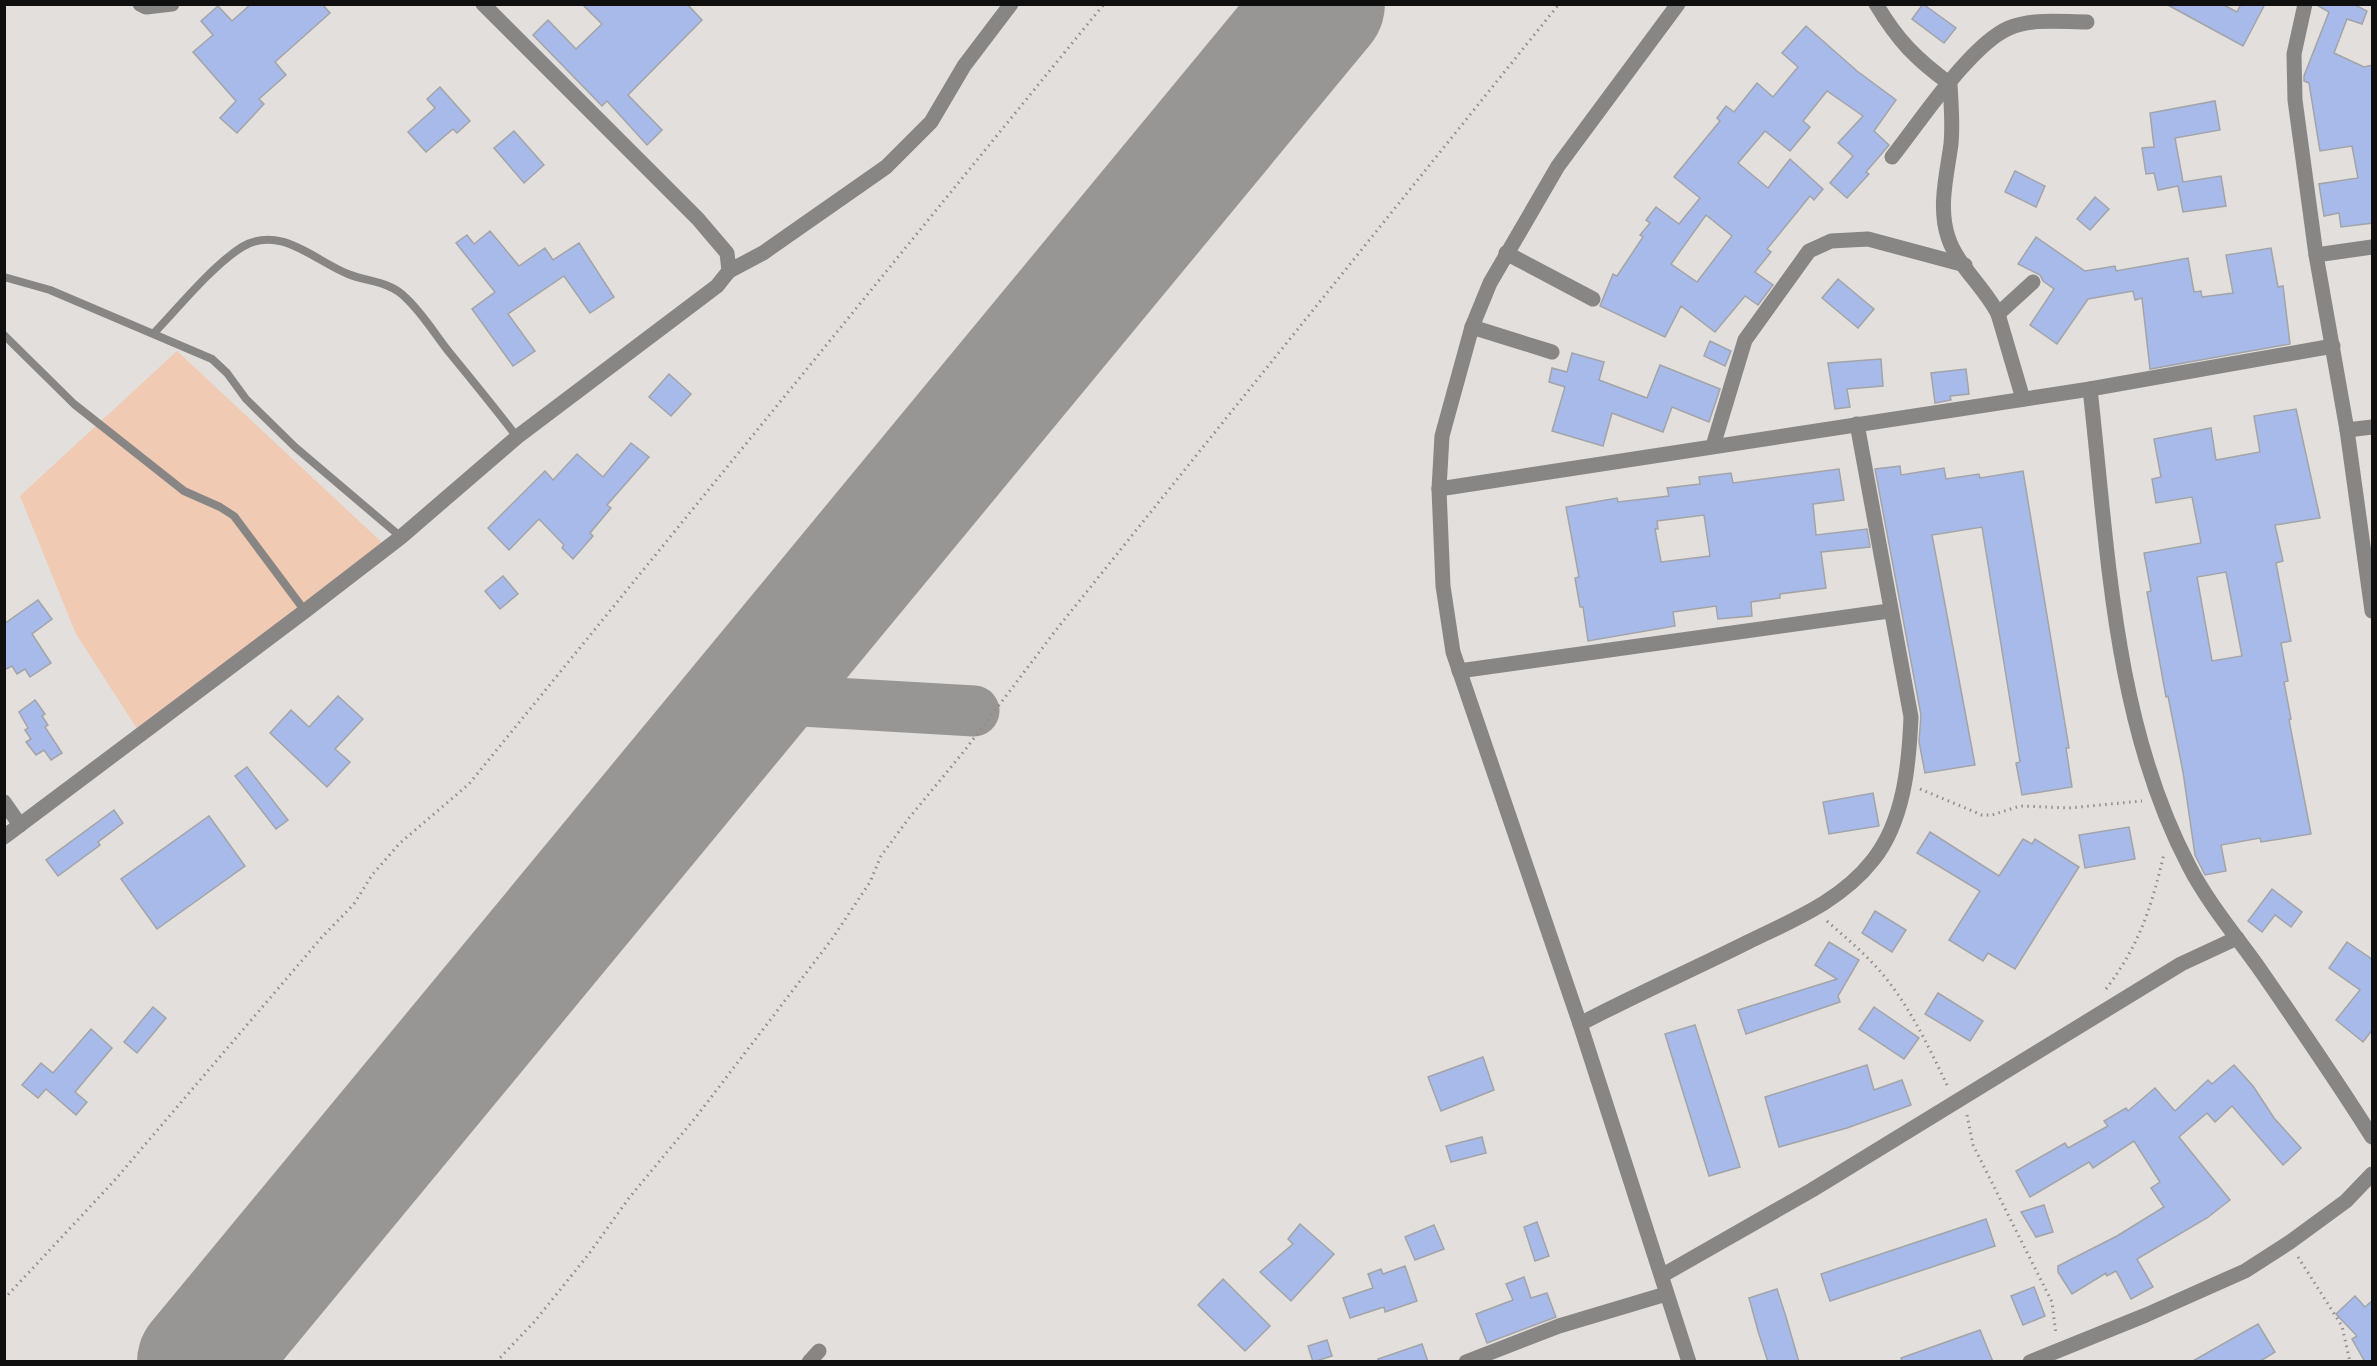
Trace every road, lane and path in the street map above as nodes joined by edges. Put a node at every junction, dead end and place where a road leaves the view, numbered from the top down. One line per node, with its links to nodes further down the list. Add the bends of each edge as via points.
1 (141, 4): 2 (street)
2 (172, 4)
3 (483, 4): 17 (street, via 698,219 727,253)
4 (1011, 4): 17 (street, via 964,66 931,122 886,167 763,253)
5 (1104, 4): 56 (path, via 469,784 400,843 372,875 354,904 114,1181)
6 (1559, 4): 58 (path, via 1056,630 881,856 870,882 832,939 588,1255)
7 (1678, 4): 14 (street, via 1558,166)
8 (1876, 4): 11 (street, via 1916,60)
9 (2306, 4): 15 (street, via 2293,74)
10 (2087, 22): 11 (street, via 2037,21 2010,28 1990,40)
11 (1950, 84): 12 (street); 16 (street, via 1951,142 1944,187 1945,227 1952,247)
12 (1892, 157)
13 (2373, 248): 15 (street)
14 (1506, 253): 20 (street); 22 (street)
15 (2316, 255): 25 (street)
16 (1965, 265): 21 (street); 33 (street, via 1869,239 1832,241 1809,251 1745,340)
17 (729, 271): 32 (street, via 717,286)
18 (4, 277): 23 (lane, via 50,290)
19 (2034, 282): 21 (street)
20 (1593, 299)
21 (1998, 314): 28 (street)
22 (1472, 327): 26 (street); 34 (street, via 1442,436)
23 (154, 333): 32 (lane, via 243,246 263,240 297,246 347,274 381,283 405,296); 35 (lane, via 212,359 294,447)
24 (4, 335): 37 (lane, via 74,404 184,490 234,516)
25 (2333, 346): 27 (street); 31 (street)
26 (1552, 352)
27 (2090, 389): 28 (street); 41 (street, via 2116,615 2134,715)
28 (2023, 399): 29 (street)
29 (1857, 424): 33 (street); 36 (street)
30 (2373, 427): 31 (street)
31 (2347, 430): 38 (street)
32 (518, 437): 35 (street)
33 (1713, 446): 34 (street)
34 (1439, 489): 39 (street, via 1443,586)
35 (401, 537): 37 (street)
36 (1889, 610): 39 (street); 40 (street, via 1911,717)
37 (305, 611): 43 (street)
38 (2373, 611)
39 (1459, 671): 49 (street)
40 (1904, 783): 41 (path, via 1982,815 2020,806 2069,808); 46 (street, via 1895,819 1874,859 1850,884)
41 (2158, 799): 44 (street)
42 (4, 802): 43 (street)
43 (20, 825): 45 (street)
44 (2171, 826): 47 (street, via 2189,868); 48 (path, via 2139,939)
45 (4, 837)
46 (1815, 910): 49 (street); 50 (path, via 1885,977 1918,1025)
47 (2237, 938): 50 (street, via 2181,964); 51 (street)
48 (2105, 990)
49 (1580, 1024): 54 (street)
50 (1959, 1099): 54 (street, via 1812,1190); 57 (path, via 1974,1145 2052,1302)
51 (2373, 1137)
52 (2373, 1174): 53 (street, via 2346,1201)
53 (2290, 1242): 57 (street, via 2245,1270 2146,1316); 62 (path, via 2342,1326)
54 (1663, 1275): 55 (street)
55 (1666, 1294): 59 (street, via 1559,1326); 60 (street)
56 (4, 1299)
57 (2057, 1348): 61 (street)
58 (496, 1362)
59 (1466, 1362)
60 (1689, 1362)
61 (2030, 1362)
62 (2350, 1362)

